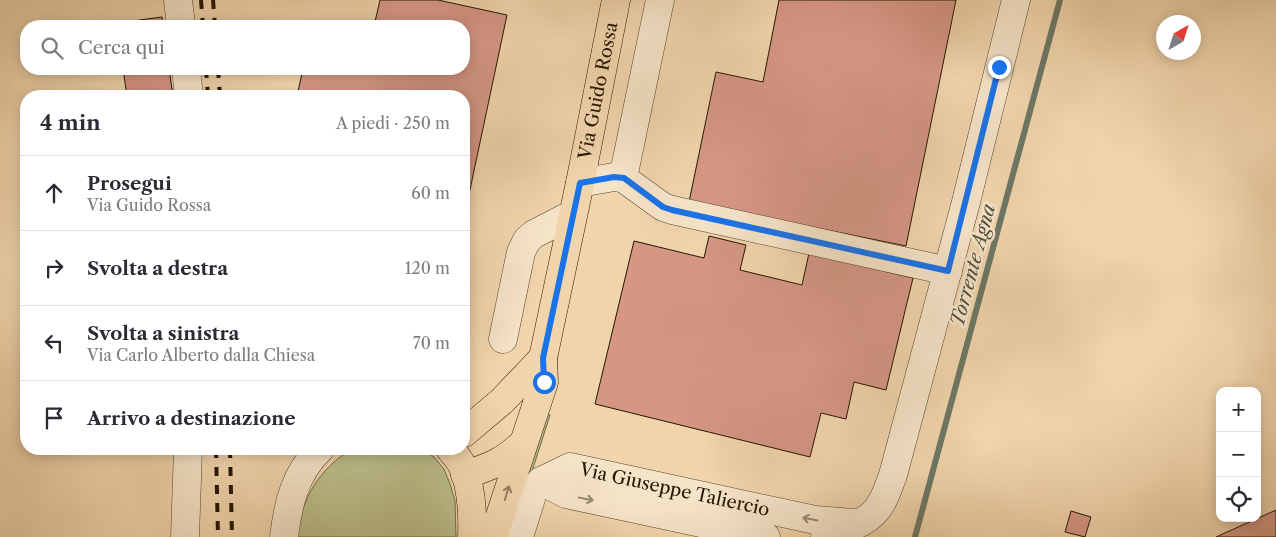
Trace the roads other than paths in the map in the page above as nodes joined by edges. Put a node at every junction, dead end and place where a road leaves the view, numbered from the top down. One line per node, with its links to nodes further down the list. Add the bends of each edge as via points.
1 (178, 0): 5 (street)
2 (616, 0): 9 (main road, Via Guido Rossa)
3 (660, 0): 8 (street)
4 (1016, 0): 11 (street)
5 (180, 20)
6 (187, 75): 7 (street)
7 (188, 90)
8 (624, 178): 9 (street); 11 (street, via 672,210)
9 (580, 183): 10 (main road, Via Guido Rossa)
10 (574, 214): 12 (street, via 542,228 527,240 521,252); 13 (main road, Via Guido Rossa)
11 (948, 271): 23 (street, via 893,475 880,506)
12 (503, 339)
13 (543, 358): 14 (main road); 17 (main road, Via Guido Rossa, via 544,382)
14 (502, 401): 15 (main road); 16 (main road)
15 (470, 409)
16 (470, 427)
17 (523, 443): 21 (main road, via 495,465); 27 (main road, Via Guido Rossa, one-way to 17)
18 (188, 455): 24 (street)
19 (314, 455): 25 (street, via 296,482)
20 (454, 455): 21 (main road)
21 (465, 475): 26 (main road, via 471,502)
22 (541, 480): 23 (street, Via Giuseppe Taliercio, one-way to 22, via 815,520 570,468); 28 (street, via 533,492); 29 (street, Via Giuseppe Taliercio, one-way to 29, via 566,494)
23 (858, 524): 30 (street)
24 (185, 537)
25 (284, 537)
26 (472, 537)
27 (493, 537)
28 (520, 537)
29 (766, 537)
30 (825, 537)

